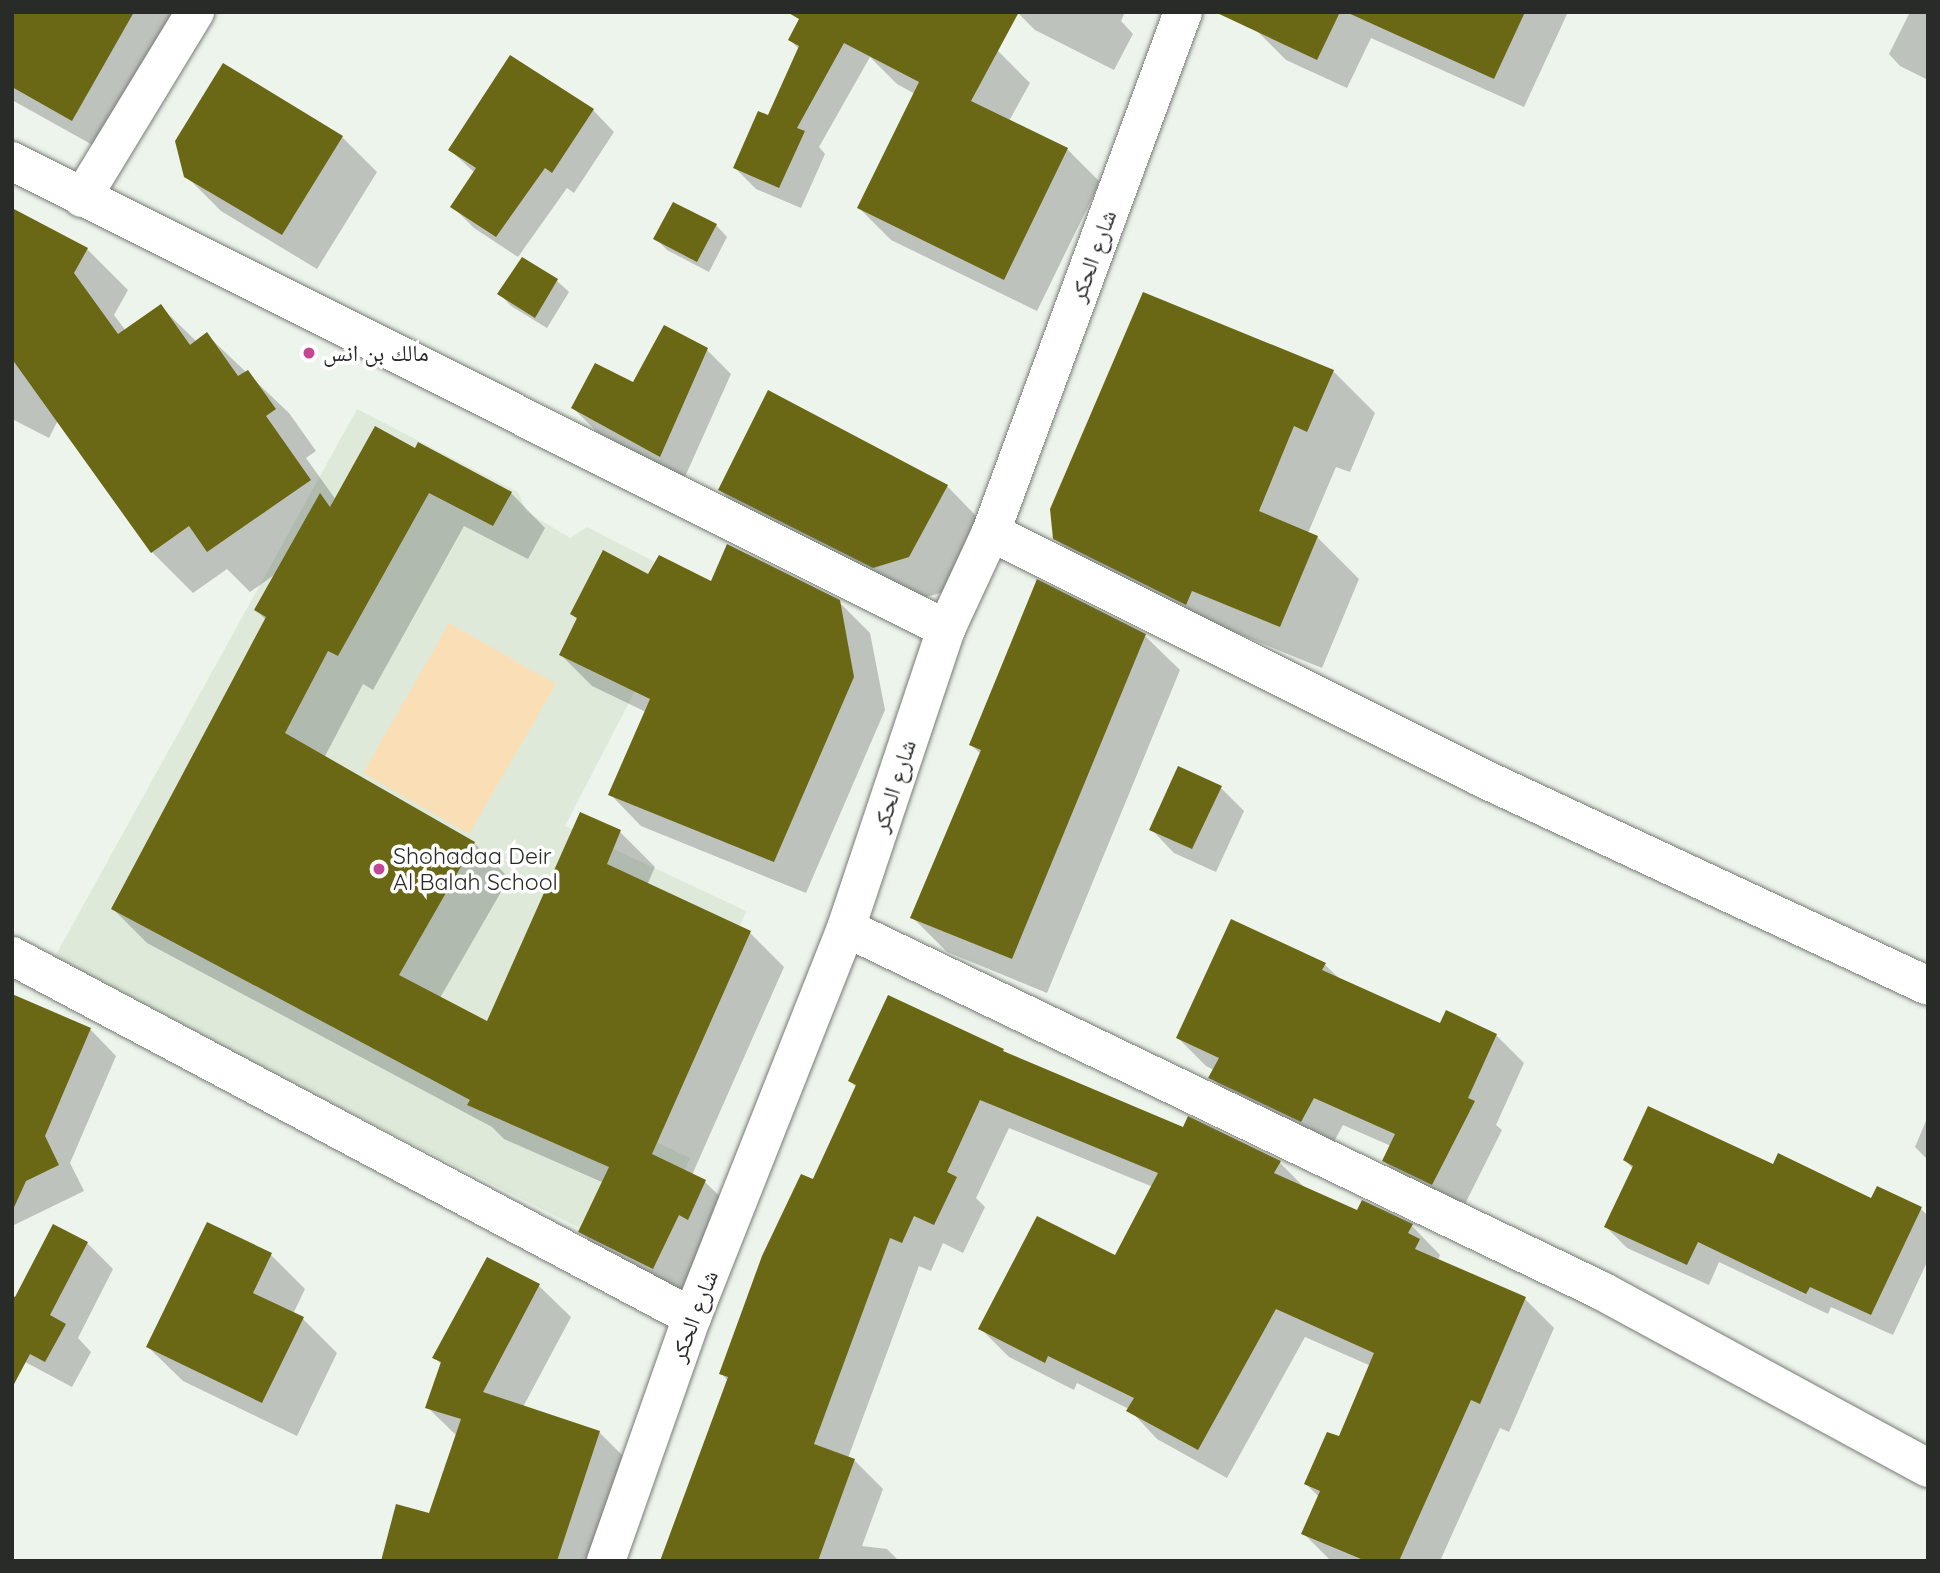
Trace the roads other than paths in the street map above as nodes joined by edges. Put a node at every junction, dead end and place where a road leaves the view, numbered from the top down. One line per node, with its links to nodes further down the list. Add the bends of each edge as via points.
1 (195, 12): 4 (street)
2 (1183, 12): 5 (street, شارع الحكر)
3 (12, 161): 4 (street)
4 (82, 198): 6 (street)
5 (991, 532): 6 (street, شارع الحكر); 9 (street, via 1480,777)
6 (946, 629): 7 (street, شارع الحكر)
7 (846, 928): 10 (street, شارع الحكر); 11 (street, via 1602,1291)
8 (12, 956): 10 (street)
9 (1928, 986)
10 (692, 1317): 12 (street, شارع الحكر)
11 (1928, 1468)
12 (606, 1561)

